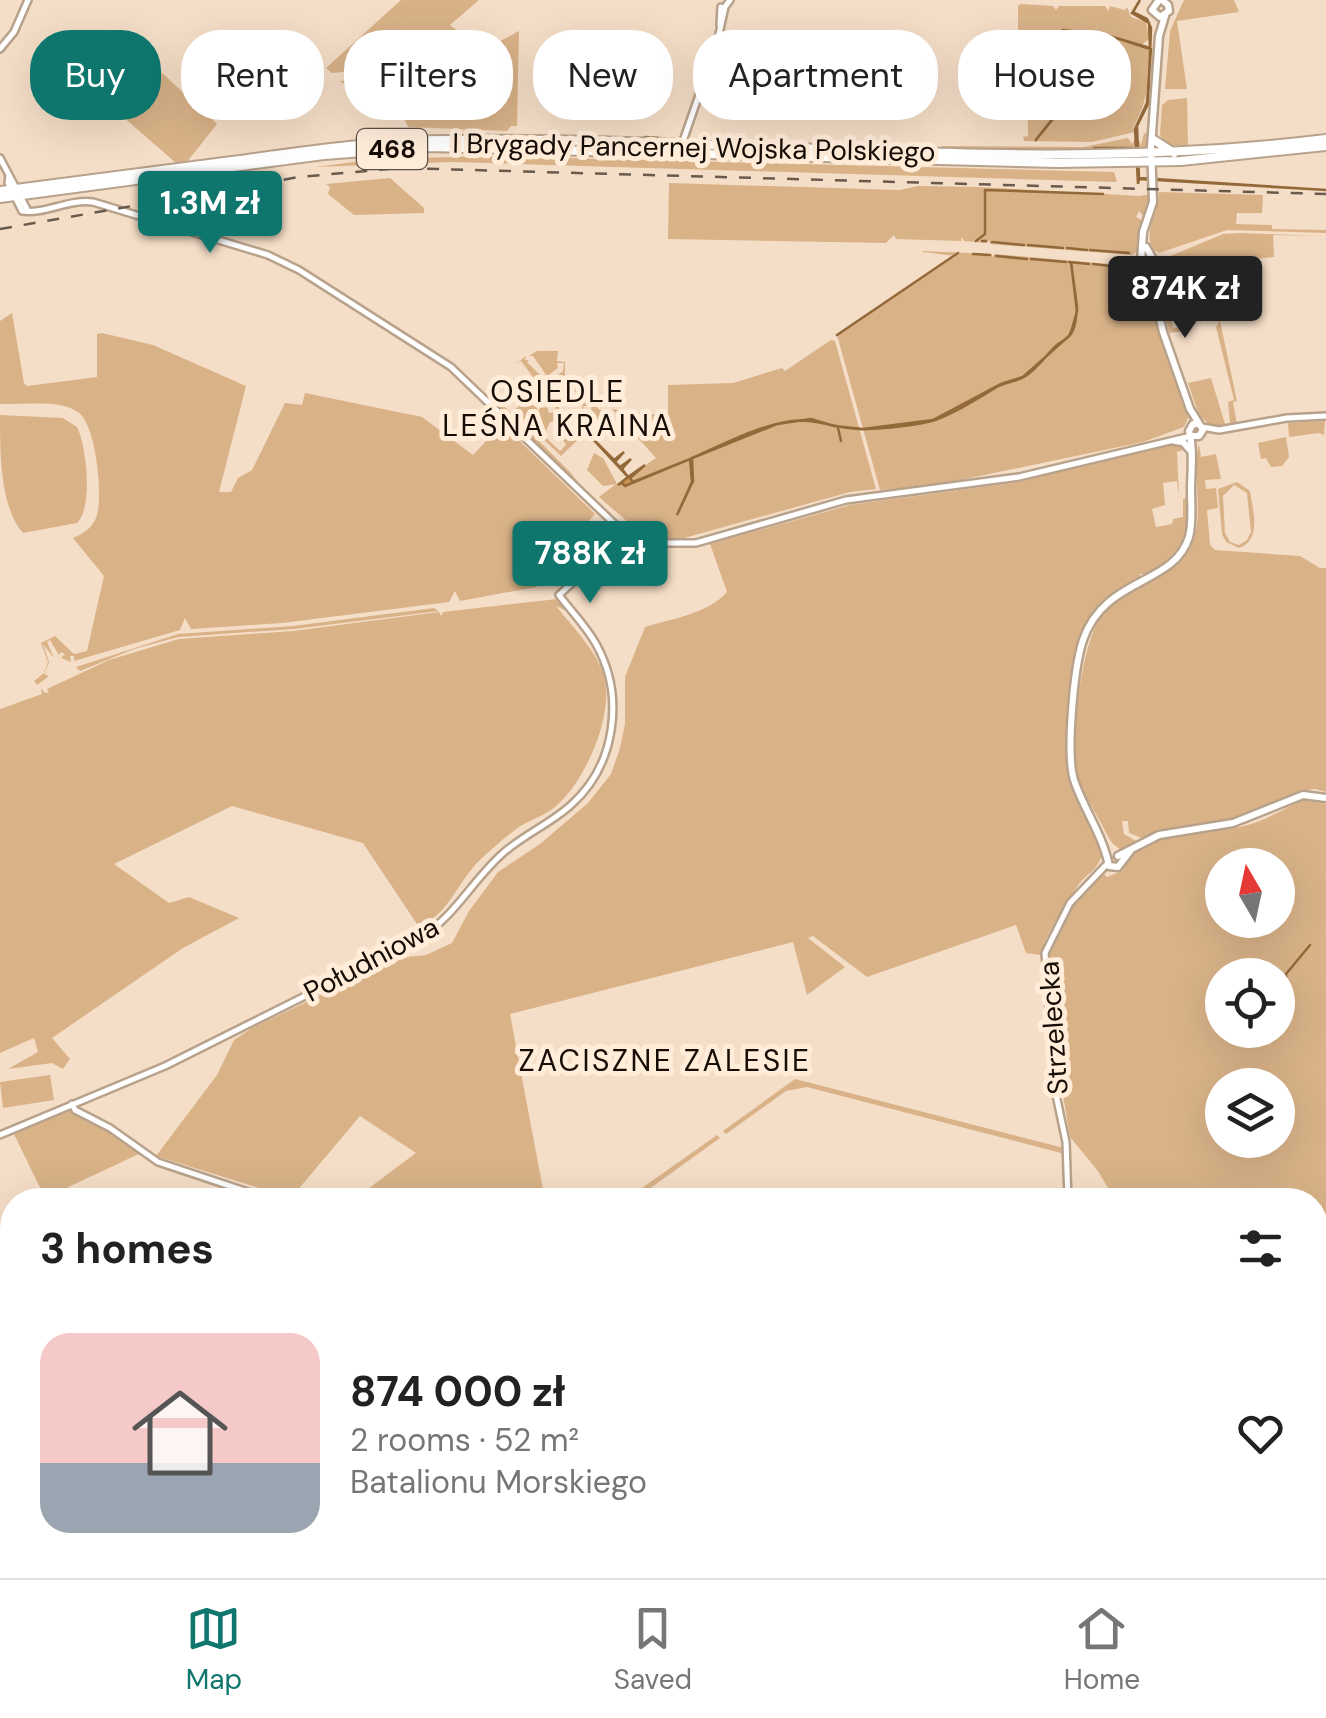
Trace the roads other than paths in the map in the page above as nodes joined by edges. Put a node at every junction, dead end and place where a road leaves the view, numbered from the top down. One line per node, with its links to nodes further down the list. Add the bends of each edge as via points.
1 (28, 0): 6 (street)
2 (730, 0): 4 (street)
3 (1165, 1): 5 (main road); 5 (main road, via 1152,8)
4 (721, 5): 7 (street, via 720,33)
5 (1160, 16): 8 (main road)
6 (0, 49)
7 (685, 135): 10 (main road); 11 (street)
8 (1154, 140): 12 (main road); 14 (main road)
9 (1326, 143): 12 (main road, I Brygady Pancernej Wojska Polskiego / 468); 14 (main road, I Brygady Pancernej Wojska Polskiego / 468)
10 (699, 146): 11 (main road, I Brygady Pancernej Wojska Polskiego / 468); 14 (main road, I Brygady Pancernej Wojska Polskiego / 468)
11 (682, 148): 14 (main road, I Brygady Pancernej Wojska Polskiego / 468); 16 (main road, I Brygady Pancernej Wojska Polskiego / 468, via 410,148)
12 (1174, 154): 14 (main road, I Brygady Pancernej Wojska Polskiego / 468)
13 (0, 158): 16 (street)
14 (1152, 163): 18 (main road, via 1154,202 1143,241)
15 (0, 195): 16 (main road, 468)
16 (18, 195): 22 (street, via 20,210 80,201 107,206 299,270 452,367)
17 (1326, 416): 18 (street)
18 (1196, 430): 19 (street); 20 (street); 21 (main road)
19 (1176, 440): 20 (street); 21 (main road)
20 (1164, 444): 23 (street, via 972,486 846,500 688,544)
21 (1191, 452): 26 (main road, via 1191,523 1183,550 1164,569 1108,600 1081,649 1070,766)
22 (620, 532): 23 (street, via 629,531); 24 (street)
23 (633, 540): 24 (street)
24 (618, 544): 27 (street, Południowa, via 559,595 590,634 612,689 606,754 573,804 495,860 459,906 417,940 164,1066)
25 (1326, 798): 26 (main road, Strzelecka, via 1304,796 1233,823 1154,836)
26 (1113, 860): 30 (street, Strzelecka, via 1068,907 1045,953)
27 (72, 1104): 28 (street, Południowa); 29 (street, via 158,1162)
28 (0, 1136)
29 (236, 1188)
30 (1067, 1188)

